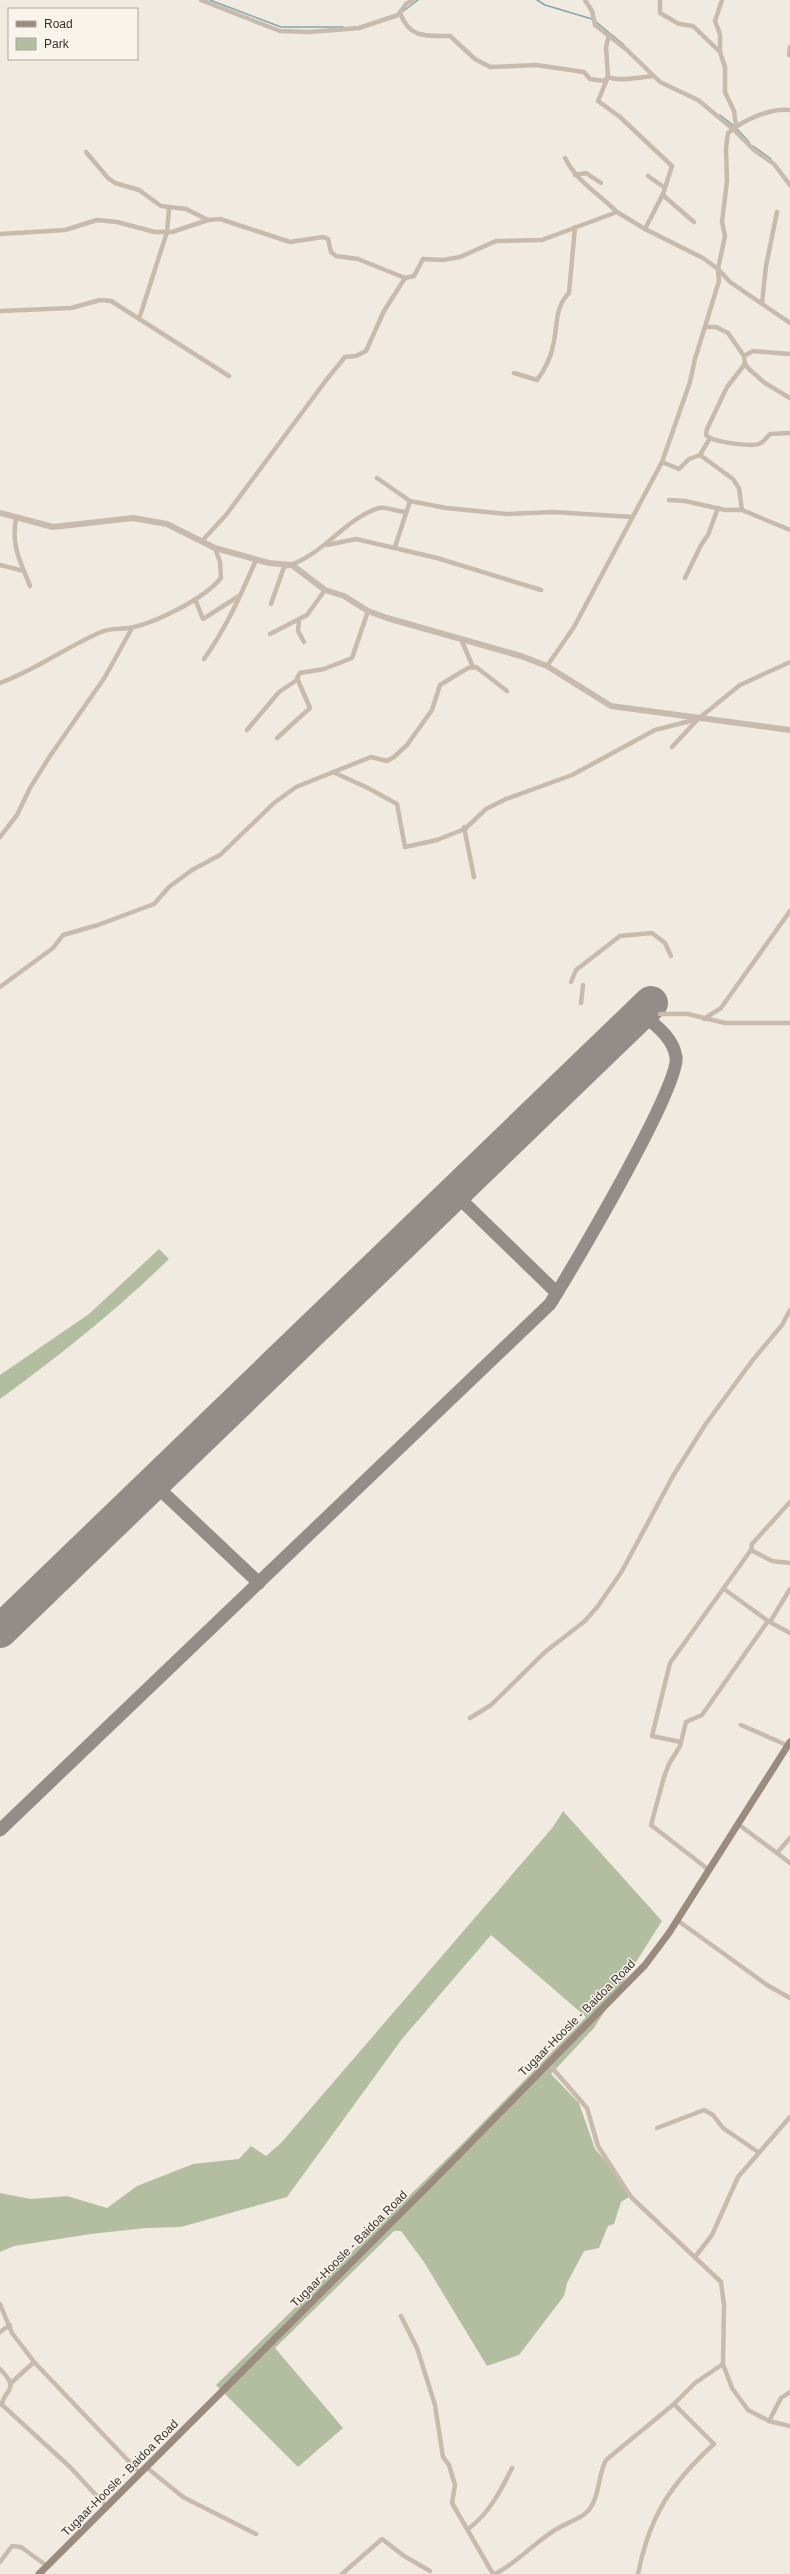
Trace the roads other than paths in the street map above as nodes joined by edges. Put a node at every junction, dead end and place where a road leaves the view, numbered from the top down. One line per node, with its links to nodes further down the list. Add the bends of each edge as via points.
1 (201, 0): 6 (street, via 280,31 359,28)
2 (413, 0): 6 (street, via 406,4)
3 (585, 0): 7 (street, via 592,11 595,25)
4 (660, 0): 9 (street, via 660,13 679,24 693,26)
5 (722, 0): 9 (street, via 715,21 720,34)
6 (400, 13): 12 (street, via 405,26 421,36 450,36 475,59 490,67 536,65 584,72 590,79 604,81)
7 (609, 35): 11 (street); 12 (street, via 606,47)
8 (790, 47): 10 (street)
9 (720, 52): 14 (street, via 725,67 725,92 734,111)
10 (789, 55)
11 (653, 76): 12 (street, via 624,79); 14 (street, via 698,100)
12 (608, 77): 21 (street, via 598,101 668,160 672,166)
13 (790, 110): 14 (street, via 771,111)
14 (735, 128): 20 (street, via 754,150 774,164); 31 (street, via 728,133 726,148 727,182 722,222 726,236)
15 (86, 152): 22 (street, via 108,178 133,187)
16 (565, 158): 17 (street)
17 (574, 175): 19 (street, via 586,173); 23 (street)
18 (648, 176): 21 (street)
19 (601, 183)
20 (790, 185)
21 (664, 191): 26 (street, via 665,198); 28 (street)
22 (168, 208): 25 (street, via 186,209); 29 (street)
23 (617, 212): 27 (street, via 584,226); 28 (street)
24 (777, 212): 33 (street, via 766,266)
25 (208, 220): 29 (street); 32 (street, via 220,219 290,242 323,237 328,240 331,252 336,256 358,259)
26 (694, 222)
27 (575, 227): 32 (street, via 542,240 496,241 460,257 443,260 428,257 423,259 414,276); 41 (street, via 569,293 561,301 549,356 537,380)
28 (645, 229): 31 (street, via 703,258)
29 (167, 232): 30 (street, via 154,232 117,222 97,220 65,230); 35 (street)
30 (0, 234)
31 (718, 269): 33 (street, via 730,282); 37 (street, via 719,281)
32 (405, 278): 58 (street, via 384,311 366,351 356,356 345,357 226,515)
33 (762, 303): 36 (street)
34 (0, 311): 35 (street, via 71,308 104,300 111,301)
35 (139, 319): 42 (street)
36 (790, 323)
37 (706, 327): 39 (street, via 716,327 728,333); 47 (street)
38 (790, 354): 39 (street, via 753,351)
39 (744, 356): 40 (street)
40 (745, 364): 43 (street, via 765,382); 45 (street, via 727,387 706,435)
41 (514, 373)
42 (229, 376)
43 (790, 398)
44 (790, 433): 45 (street, via 770,434 760,444 755,445 727,444)
45 (710, 438): 46 (street)
46 (700, 455): 47 (street, via 689,459 679,469); 52 (street, via 733,479 739,488)
47 (662, 462): 55 (street)
48 (377, 478): 50 (street)
49 (669, 500): 51 (street)
50 (410, 501): 53 (street); 55 (street, via 446,508 507,514 554,512)
51 (718, 508): 52 (street); 66 (street, via 708,535)
52 (742, 510): 57 (street)
53 (406, 512): 59 (street, via 380,508 354,521); 60 (street)
54 (0, 513): 56 (street)
55 (633, 517): 81 (street, via 574,627)
56 (16, 518): 58 (street, via 53,527 133,518 167,524); 65 (street, via 13,541)
57 (790, 530)
58 (202, 541): 61 (street)
59 (327, 545): 60 (street, via 356,539); 64 (street)
60 (395, 547): 69 (street)
61 (215, 548): 62 (street); 71 (street, via 220,562 221,578)
62 (256, 560): 64 (street); 70 (street)
63 (0, 565): 65 (street)
64 (292, 565): 68 (street); 72 (street, via 284,567)
65 (24, 571): 67 (street)
66 (685, 578)
67 (30, 586)
68 (325, 590): 73 (street, via 344,596); 74 (street, via 315,606)
69 (541, 590)
70 (241, 594): 71 (street, via 203,619); 79 (street, via 230,612 228,622)
71 (195, 599): 75 (street, via 147,624)
72 (272, 604)
73 (368, 611): 77 (street); 83 (street, via 352,658 300,673)
74 (299, 621): 76 (street); 78 (street, via 298,631)
75 (132, 628): 84 (street, via 103,631 56,653 24,674); 94 (street, via 104,677 30,788 17,815)
76 (270, 634)
77 (461, 639): 81 (street); 82 (street)
78 (304, 642)
79 (204, 659)
80 (790, 662): 86 (street, via 740,685)
81 (547, 666): 86 (street, via 611,706)
82 (473, 668): 85 (street, via 476,667); 91 (street, via 468,668 440,685 432,710 407,745 394,757 386,760 371,757)
83 (297, 680): 87 (street, via 279,692); 89 (street, via 310,708)
84 (0, 683)
85 (507, 691)
86 (698, 719): 88 (street); 90 (street); 93 (street, via 655,730 572,775 486,809 465,829)
87 (247, 730)
88 (790, 730)
89 (277, 738)
90 (672, 747)
91 (333, 772): 93 (street, via 397,804 405,847); 101 (street, via 296,787 274,803 220,855 192,870 169,887 154,904 63,935 54,948)
92 (464, 826): 93 (street); 95 (street, via 433,842); 96 (street)
93 (452, 834)
94 (0, 837)
95 (409, 847)
96 (474, 877)
97 (790, 911): 104 (street, via 721,1008)
98 (671, 956): 99 (street, via 665,943 652,933 620,936 576,970)
99 (571, 982)
100 (583, 986): 102 (street)
101 (0, 987)
102 (581, 1003)
103 (660, 1014): 104 (street, via 688,1014)
104 (704, 1019): 105 (street, via 725,1023)
105 (790, 1023)
106 (790, 1310): 114 (street, via 782,1325 705,1425 672,1476 622,1571 598,1606 585,1621 545,1652 491,1705)
107 (790, 1502): 108 (street, via 752,1544)
108 (750, 1550): 109 (street, via 772,1561); 110 (street)
109 (790, 1563)
110 (724, 1589): 112 (street); 116 (street, via 670,1663 663,1684 663,1696 652,1736)
111 (790, 1589): 112 (street)
112 (769, 1621): 113 (street); 116 (street, via 702,1715 686,1722)
113 (790, 1633)
114 (470, 1718)
115 (741, 1725): 117 (street)
116 (681, 1742): 122 (street, via 669,1764 651,1825)
117 (789, 1745): 118 (main road, Tugaar-Hoosle - Baidoa Road)
118 (738, 1824): 120 (street); 122 (main road, Tugaar-Hoosle - Baidoa Road)
119 (790, 1838): 120 (street)
120 (777, 1853): 121 (street)
121 (790, 1863)
122 (708, 1870): 123 (main road, Tugaar-Hoosle - Baidoa Road)
123 (677, 1920): 124 (street); 125 (main road, Tugaar-Hoosle - Baidoa Road, via 645,1965)
124 (790, 1998)
125 (548, 2062): 129 (street, via 587,2108 598,2146 631,2197); 143 (main road, Tugaar-Hoosle - Baidoa Road)
126 (790, 2117): 128 (street)
127 (657, 2128): 128 (street, via 704,2110 713,2115 723,2128)
128 (758, 2152): 129 (street, via 738,2177 712,2235)
129 (695, 2257): 135 (street, via 717,2277 724,2290)
130 (0, 2304): 132 (street)
131 (401, 2316): 147 (street, via 418,2348 435,2405 443,2457 449,2465 455,2485 452,2502)
132 (10, 2325): 133 (street); 134 (street, via 18,2342)
133 (0, 2332)
134 (34, 2362): 137 (street); 145 (street)
135 (723, 2364): 140 (street, via 695,2382); 141 (street, via 732,2388 748,2410)
136 (0, 2369): 137 (street)
137 (10, 2384): 139 (street, via 10,2393)
138 (790, 2392): 141 (street, via 781,2398)
139 (1, 2404): 146 (street, via 70,2467)
140 (674, 2404): 154 (street, via 606,2460 601,2471 596,2498 590,2509 554,2530 508,2567); 155 (street, via 714,2444 695,2462 662,2503 647,2535)
141 (769, 2421): 142 (street)
142 (790, 2426)
143 (146, 2467): 145 (main road, Tugaar-Hoosle - Baidoa Road); 148 (street, via 183,2496)
144 (512, 2468): 147 (street, via 498,2496 478,2522)
145 (140, 2473): 146 (main road, Tugaar-Hoosle - Baidoa Road)
146 (106, 2506): 150 (main road, Tugaar-Hoosle - Baidoa Road)
147 (468, 2529): 154 (street)
148 (256, 2534)
149 (0, 2562): 150 (street, via 12,2546 22,2547)
150 (47, 2566): 152 (main road, Tugaar-Hoosle - Baidoa Road)
151 (430, 2571): 153 (street, via 382,2539)
152 (39, 2574)
153 (342, 2574)
154 (494, 2574)
155 (638, 2574)

